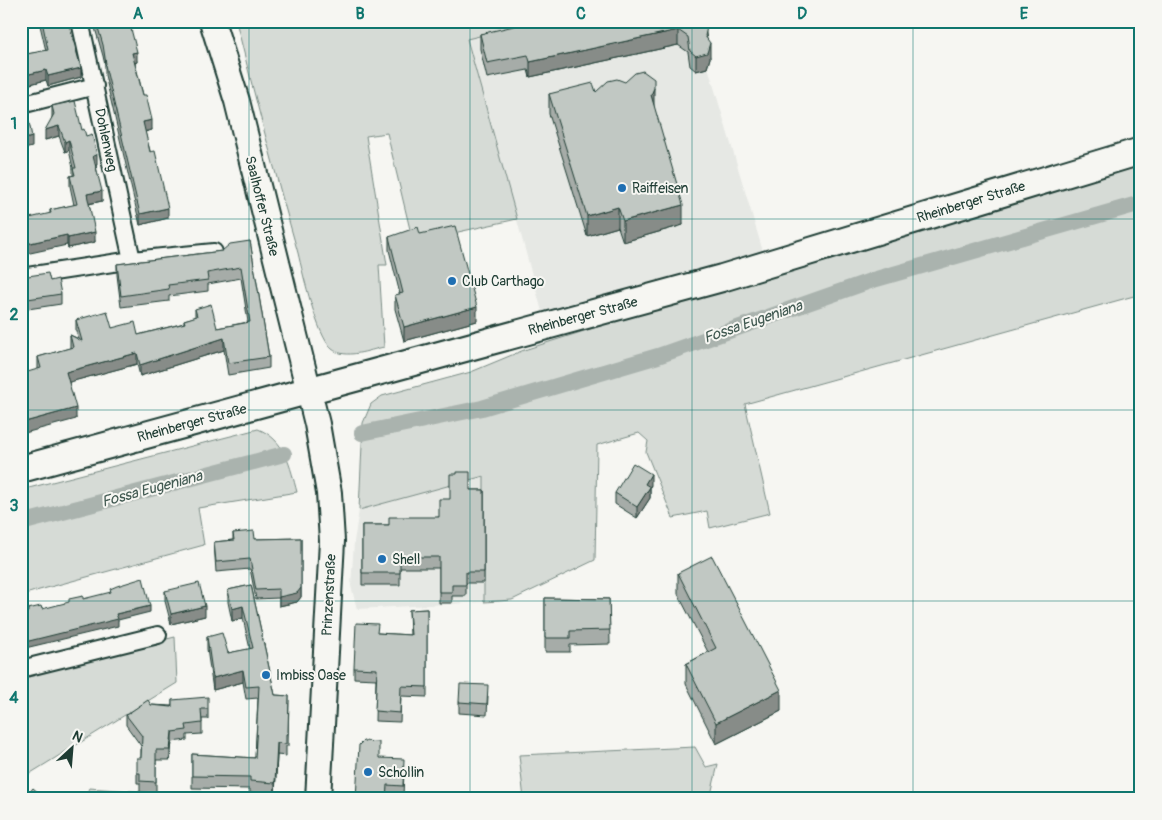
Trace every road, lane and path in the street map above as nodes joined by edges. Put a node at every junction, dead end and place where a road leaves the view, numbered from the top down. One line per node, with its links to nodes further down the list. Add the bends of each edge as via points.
1 (80, 21): 3 (street, Dohlenweg)
2 (212, 21): 9 (main road, Saalhoffer Straße, via 237,101)
3 (95, 86): 4 (street); 7 (street, Dohlenweg)
4 (21, 105)
5 (1141, 151): 9 (main road, Rheinberger Straße, via 749,270)
6 (221, 252): 7 (street)
7 (132, 260): 8 (street)
8 (21, 276)
9 (309, 392): 10 (main road, Rheinberger Straße); 13 (main road, Prinzenstraße, via 332,517)
10 (21, 469)
11 (158, 635): 12 (street)
12 (21, 669)
13 (318, 799)

